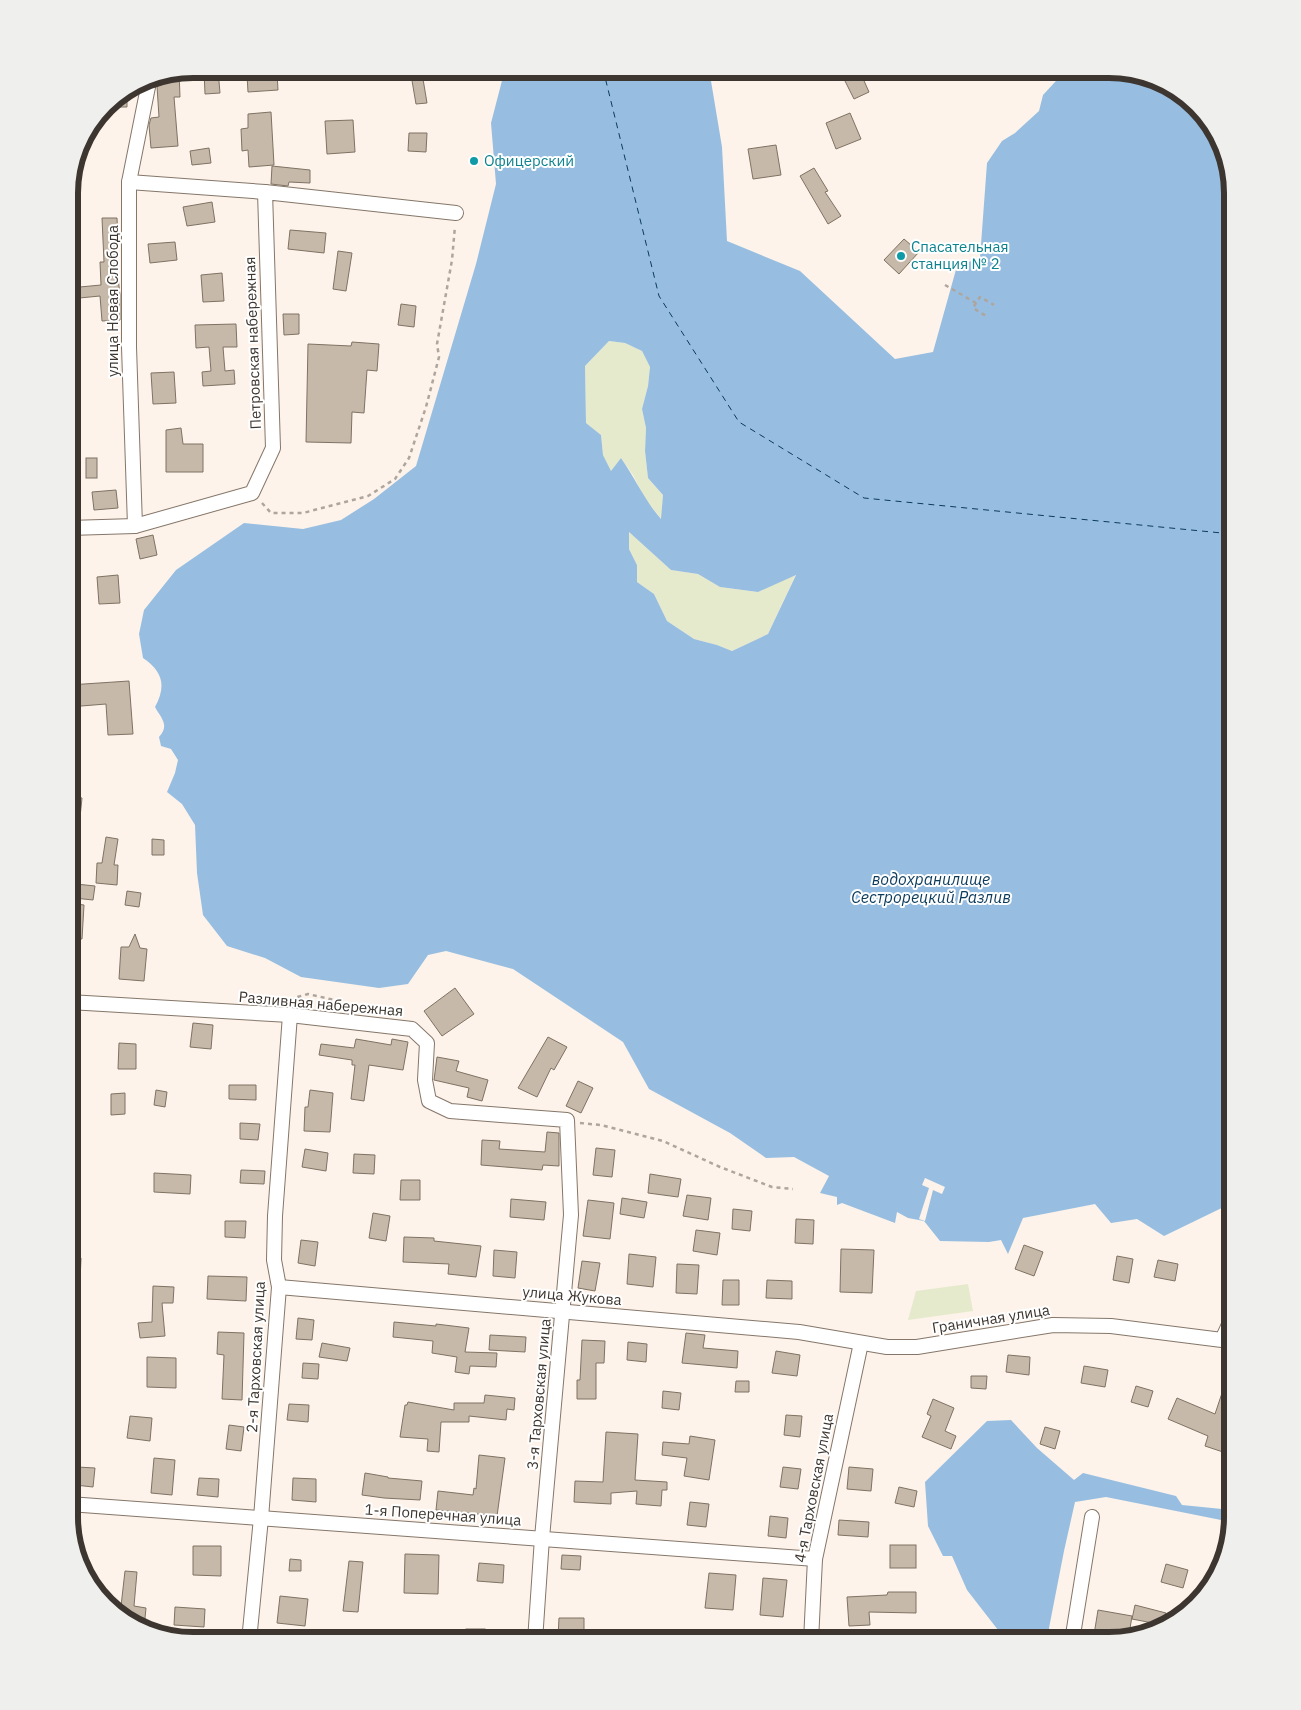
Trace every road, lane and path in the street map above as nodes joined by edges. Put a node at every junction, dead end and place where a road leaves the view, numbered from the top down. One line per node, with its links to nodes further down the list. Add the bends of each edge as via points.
1 (148, 86): 2 (street, улица Новая Слобода)
2 (129, 182): 3 (street); 10 (street, улица Новая Слобода, via 128,347)
3 (265, 192): 4 (street); 9 (street, Петровская набережная, via 272,448)
4 (456, 213): 9 (path, via 452,260 437,344 439,357 409,458 395,479 368,496 303,513 270,513)
5 (945, 285): 6 (path)
6 (976, 303): 7 (path, via 980,297); 8 (path, via 973,308)
7 (994, 305)
8 (986, 316)
9 (252, 493): 10 (street)
10 (135, 526): 11 (street)
11 (78, 528)
12 (78, 1003): 13 (street, Разливная набережная)
13 (290, 1015): 14 (street, Разливная набережная); 14 (path, via 294,998 308,994 343,1002); 17 (street, 2-я Тарховская улица, via 275,1216 274,1260)
14 (346, 1021): 15 (street, Разливная набережная, via 412,1029 427,1043 424,1080 429,1101 450,1111)
15 (566, 1120): 16 (path, via 601,1125 663,1141 772,1187); 18 (street, 3-я Тарховская улица, via 571,1215)
16 (792, 1189)
17 (279, 1287): 18 (street, улица Жукова); 23 (street, 2-я Тарховская улица)
18 (563, 1312): 20 (street, улица Жукова, via 798,1332); 24 (street, 3-я Тарховская улица)
19 (1224, 1336): 20 (street, Граничная улица, via 1222,1340 1112,1326 1053,1324 917,1347)
20 (860, 1343): 25 (street, 4-я Тарховская улица)
21 (78, 1505): 23 (street, 1-я Поперечная улица)
22 (1092, 1517): 29 (street)
23 (261, 1518): 24 (street, 1-я Поперечная улица); 26 (street, 2-я Тарховская улица)
24 (542, 1538): 25 (street, 1-я Поперечная улица); 27 (street, 3-я Тарховская улица)
25 (815, 1559): 28 (street, 4-я Тарховская улица)
26 (250, 1632)
27 (536, 1632)
28 (811, 1632)
29 (1073, 1632)

